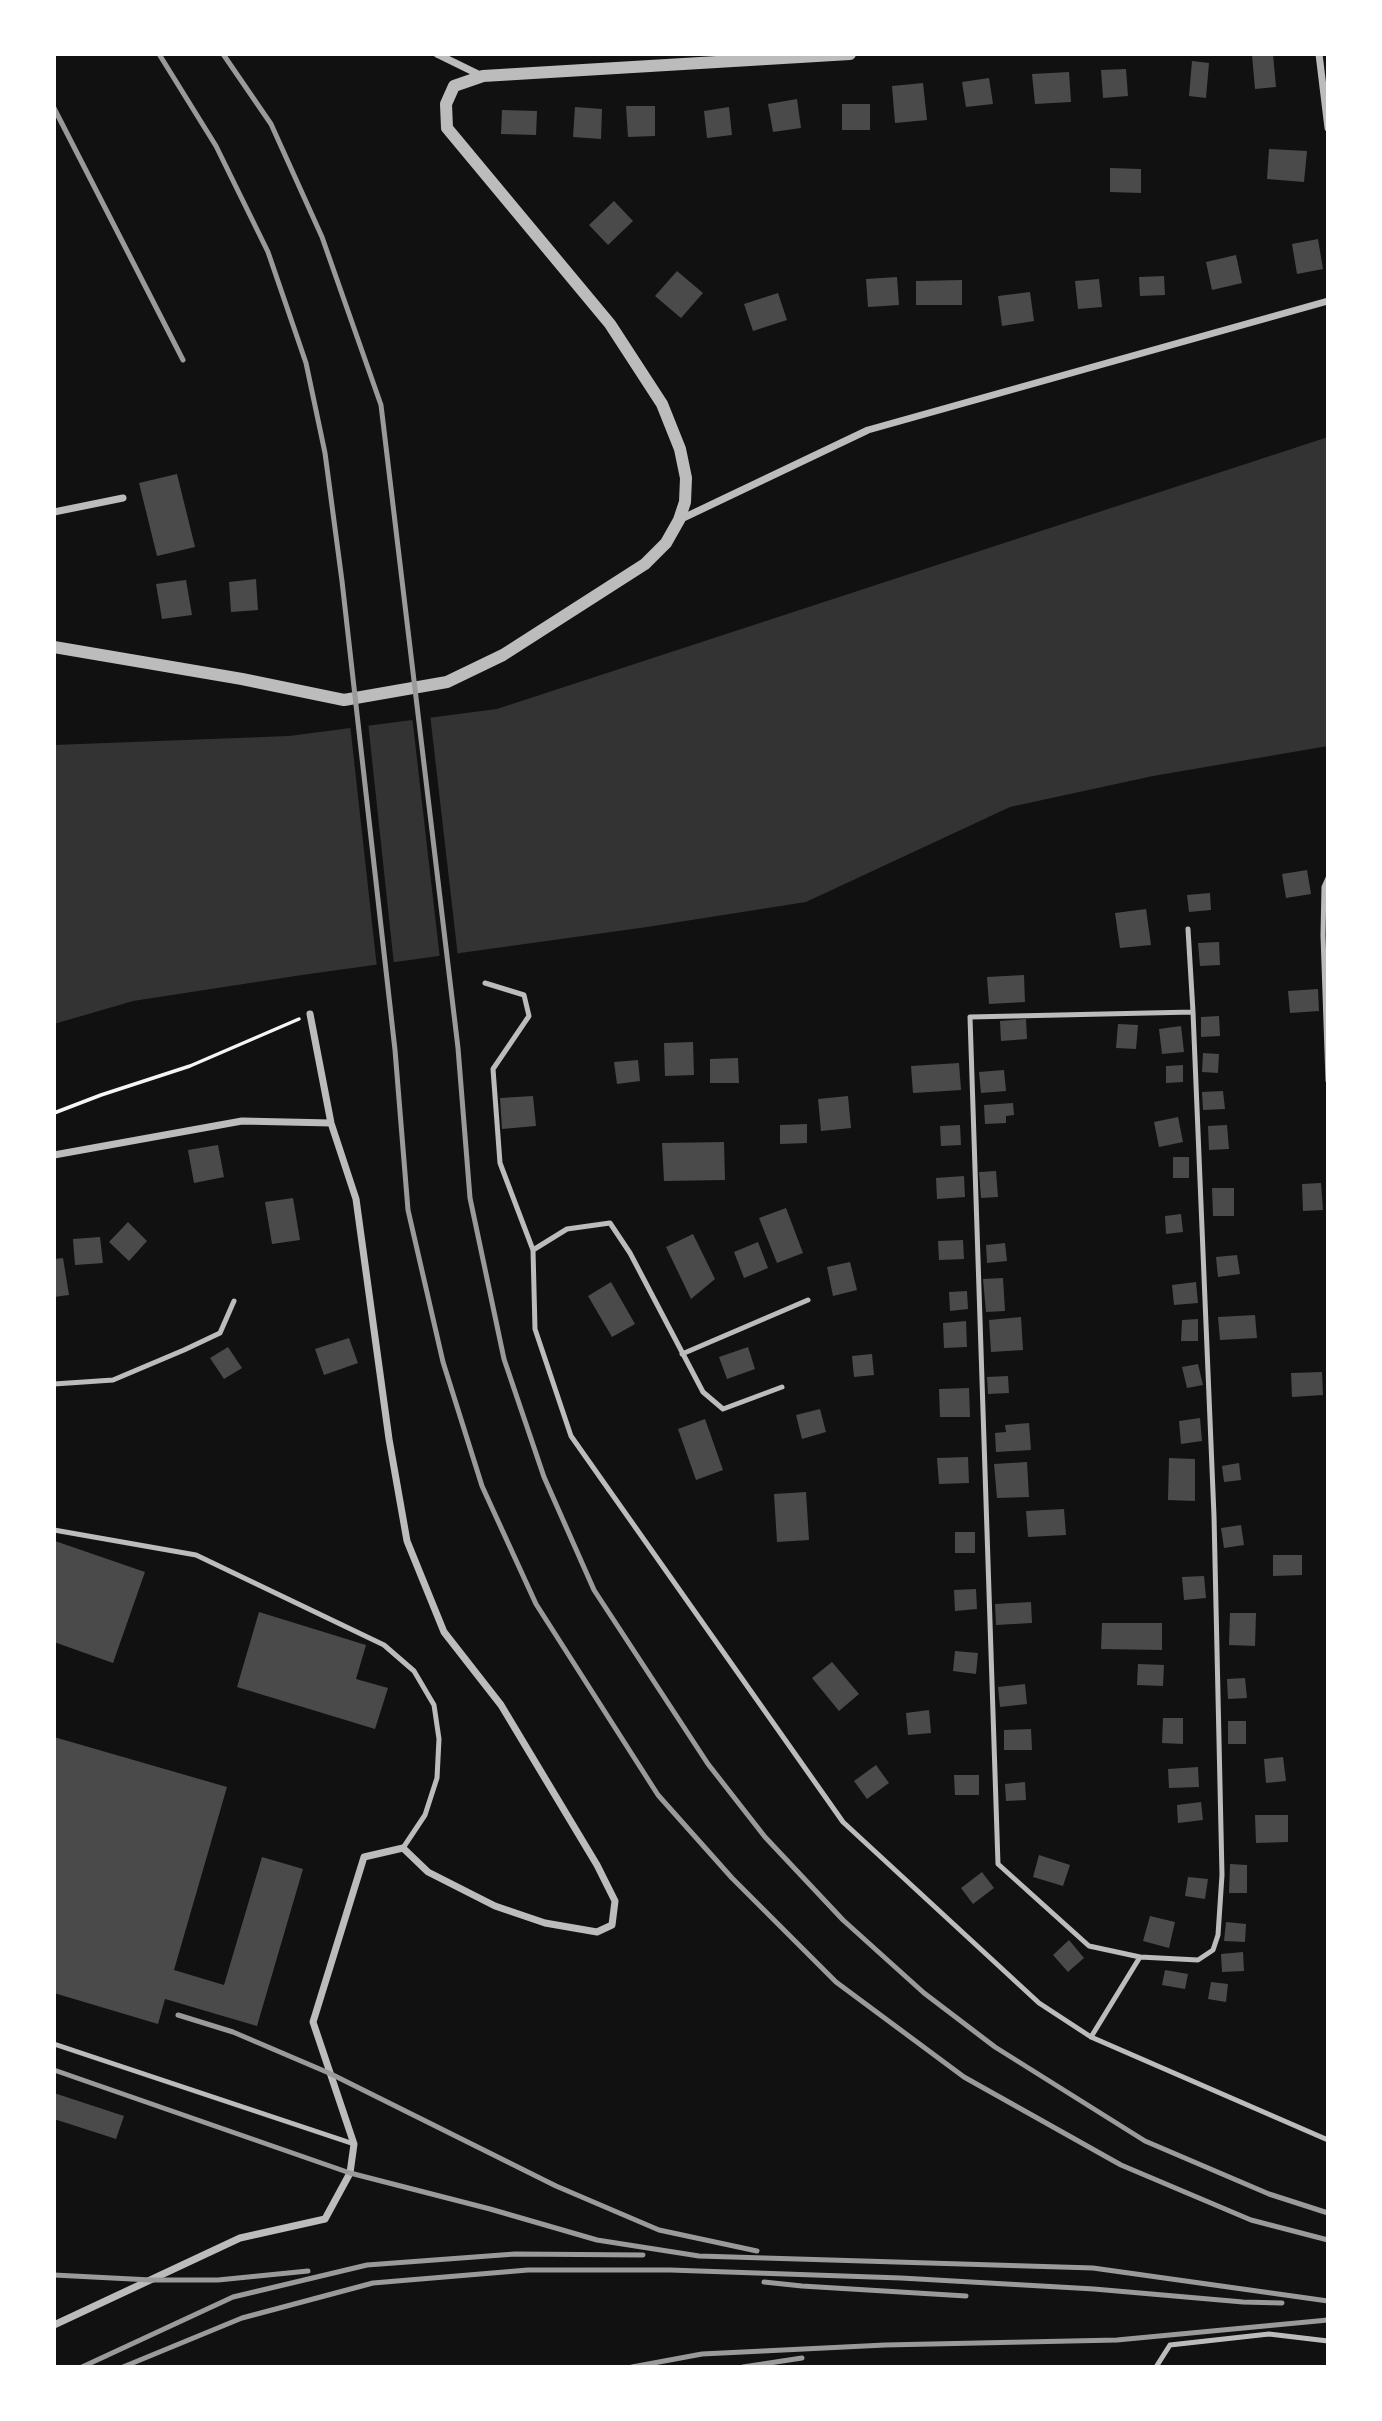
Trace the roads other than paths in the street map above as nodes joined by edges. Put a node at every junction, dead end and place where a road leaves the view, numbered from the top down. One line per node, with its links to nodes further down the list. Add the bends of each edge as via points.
1 (437, 54): 4 (street)
2 (850, 54): 4 (street)
3 (1319, 54): 5 (street)
4 (483, 76): 9 (street, via 454,86 446,104 447,128 610,324 662,404 686,478)
5 (1328, 128)
6 (1328, 301): 9 (street, via 868,430)
7 (123, 498): 8 (street)
8 (54, 512)
9 (679, 520): 10 (street, via 666,543 645,564 503,655 447,682 344,699)
10 (54, 647)
11 (1328, 878): 16 (lane, via 1323,935)
12 (1188, 929): 14 (lane)
13 (485, 983): 19 (lane, via 524,995 528,1016 493,1069 500,1163)
14 (1192, 1012): 27 (lane, via 1214,1516 1222,1875 1213,1950 1198,1960); 27 (lane, via 970,1017 998,1864 1089,1946)
15 (310, 1014): 17 (street)
16 (1328, 1081)
17 (331, 1123): 18 (street, via 242,1121); 26 (street, via 356,1199 407,1541 444,1632 501,1705 597,1865 615,1901 612,1925 597,1932 545,1923 495,1906 428,1872)
18 (54, 1155)
19 (533, 1250): 22 (lane, via 567,1229 610,1223); 28 (lane, via 535,1329 570,1436 749,1690 843,1822 1039,2003)
20 (808, 1300): 22 (lane)
21 (234, 1301): 23 (lane, via 220,1333 184,1350 113,1380)
22 (682, 1354): 24 (lane, via 703,1392 723,1409)
23 (54, 1384)
24 (782, 1387)
25 (54, 1530): 26 (lane, via 196,1555 384,1645 414,1671 434,1705 439,1739 437,1778 425,1815)
26 (403, 1848): 31 (street, via 364,1857 313,2022)
27 (1140, 1957): 28 (lane)
28 (1091, 2037): 30 (lane)
29 (54, 2044): 31 (lane)
30 (1328, 2140)
31 (354, 2144): 32 (street, via 350,2173 325,2219 240,2238)
32 (54, 2325)
33 (1328, 2341): 34 (lane, via 1269,2334 1170,2345)
34 (1156, 2367)

